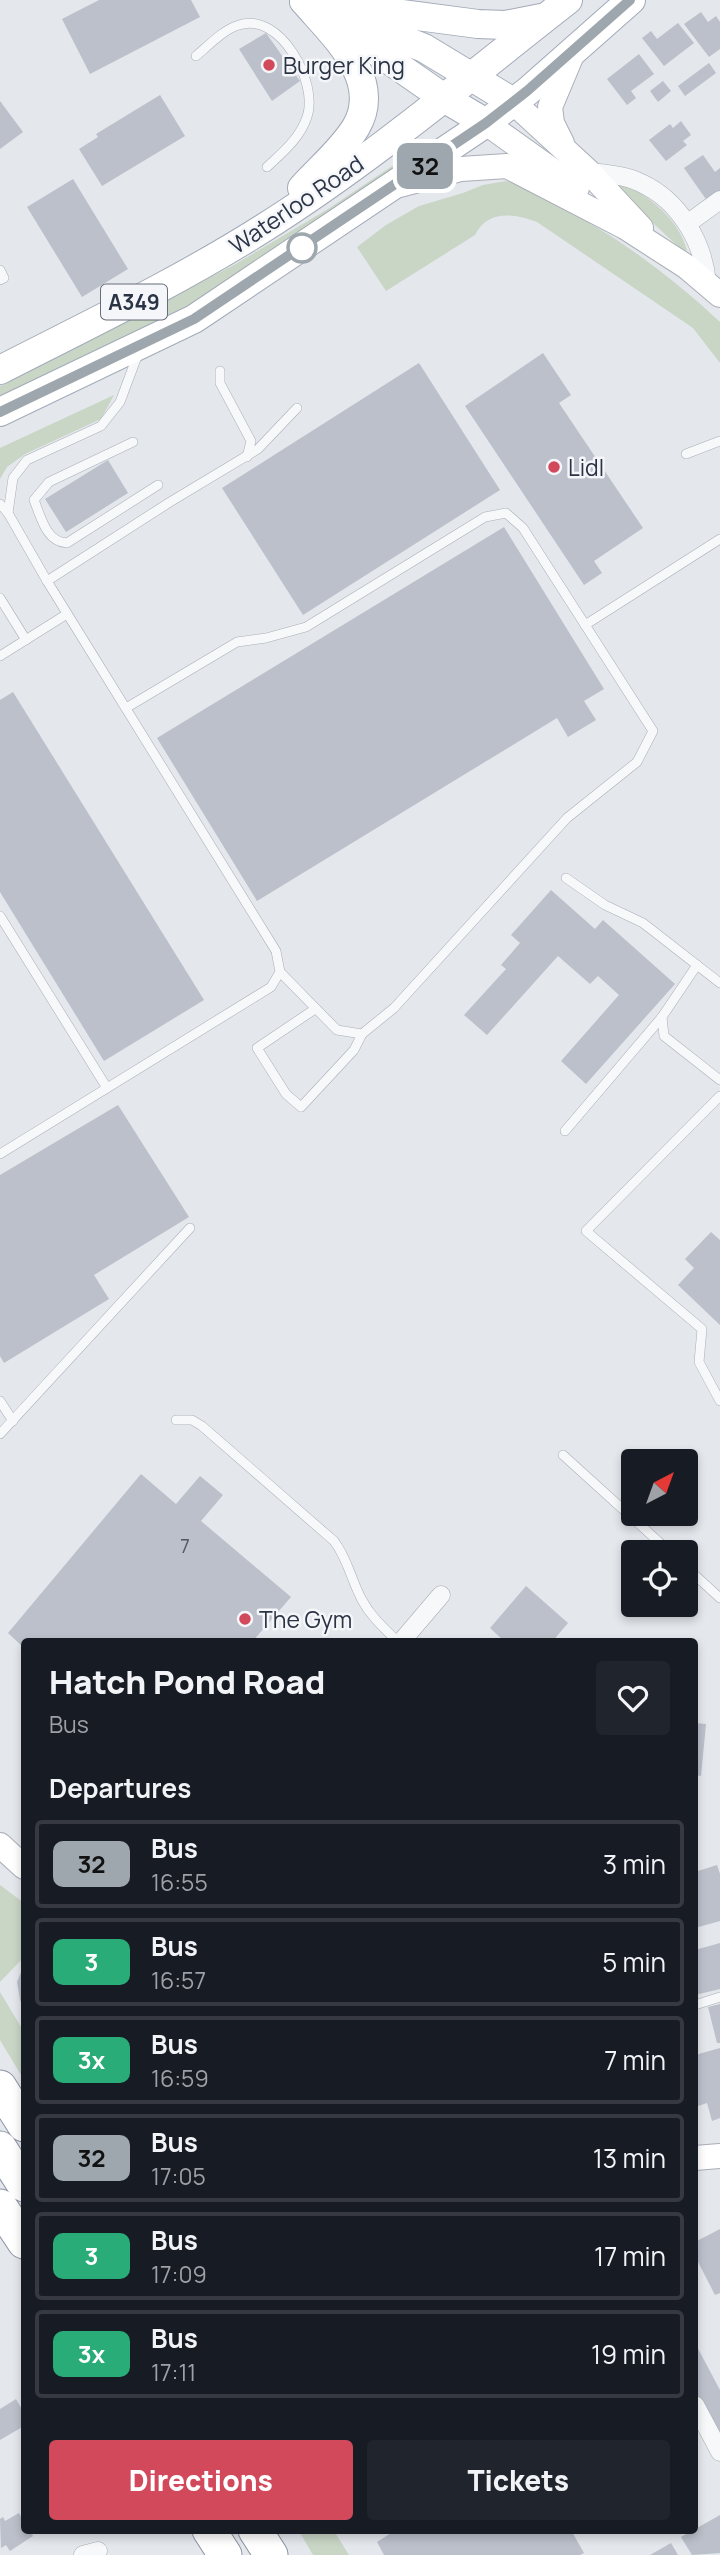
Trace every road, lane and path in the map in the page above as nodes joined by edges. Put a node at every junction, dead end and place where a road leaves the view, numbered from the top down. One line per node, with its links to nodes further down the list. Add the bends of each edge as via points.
1 (568, 0): 4 (main road, Waterloo Road / A349)
2 (631, 0): 5 (main road, Waterloo Road / A349)
3 (311, 1): 4 (main road, A349, via 478,24 505,25); 7 (main road, via 424,48); 8 (main road); 18 (main road, A349, via 351,56 360,76 363,104 356,126)
4 (546, 17): 7 (main road, Waterloo Road / A349)
5 (574, 50): 9 (main road, Waterloo Road / A349); 11 (street, via 550,107)
6 (196, 56): 12 (lane, via 237,25 254,22 289,47 310,92 307,117 293,142)
7 (472, 75): 8 (main road, Waterloo Road / A349); 9 (main road)
8 (444, 98): 10 (main road); 18 (main road, Waterloo Road / A349)
9 (513, 102): 10 (main road, Waterloo Road / A349); 11 (street)
10 (486, 123): 14 (main road, Waterloo Road / A349); 16 (street, via 579,189)
11 (565, 150): 13 (street)
12 (267, 167)
13 (589, 172): 16 (street); 17 (street, via 642,183)
14 (396, 186): 19 (street, via 461,169 507,166 625,227); 23 (main road, Waterloo Road / A349, via 194,319)
15 (720, 200): 17 (street)
16 (632, 220): 19 (street)
17 (687, 224): 22 (street, via 699,242)
18 (265, 228): 24 (main road, Waterloo Road / A349)
19 (687, 267): 22 (street)
20 (0, 270): 21 (lane, via 4,278)
21 (0, 280)
22 (713, 289)
23 (142, 344): 27 (main road, Waterloo Road / A349); 34 (lane, via 120,402 108,418 101,426 27,460 13,478)
24 (0, 370)
25 (220, 371): 31 (lane, via 220,383 251,441)
26 (296, 408): 31 (lane)
27 (0, 412)
28 (720, 440): 30 (lane)
29 (133, 442): 32 (lane, via 49,482 34,500 51,538 67,543)
30 (686, 454)
31 (247, 457): 36 (lane)
32 (158, 485)
33 (0, 504): 34 (lane)
34 (8, 513): 36 (lane)
35 (720, 539): 39 (lane)
36 (47, 581): 38 (lane)
37 (0, 599): 40 (lane)
38 (67, 614): 40 (lane); 42 (lane)
39 (585, 625): 42 (lane, via 523,528 506,513 485,517 306,627 237,642); 50 (lane, via 653,731 637,762 567,818 394,1008)
40 (26, 640): 41 (lane)
41 (0, 656)
42 (127, 708): 46 (lane, via 276,951)
43 (566, 878): 45 (lane, via 605,905 643,923)
44 (0, 916): 52 (lane)
45 (697, 965): 47 (lane); 49 (lane)
46 (280, 972): 48 (lane); 52 (lane, via 271,987)
47 (720, 983)
48 (315, 1009): 50 (lane, via 337,1030); 50 (lane, via 257,1048 286,1094 301,1107 354,1050)
49 (662, 1017): 51 (lane, via 664,1036); 54 (lane)
50 (362, 1034)
51 (720, 1080)
52 (107, 1088): 55 (lane)
53 (720, 1096): 58 (lane, via 586,1231 702,1329 699,1362)
54 (565, 1131)
55 (0, 1154)
56 (190, 1228): 60 (lane)
57 (0, 1401): 60 (lane)
58 (720, 1401)
59 (176, 1420): 67 (lane, via 202,1426 334,1541 364,1604)
60 (13, 1421): 61 (lane)
61 (0, 1434)
62 (563, 1455): 63 (lane)
63 (657, 1540)
64 (698, 1578): 66 (lane)
65 (441, 1595): 68 (street)
66 (720, 1598)
67 (395, 1638)
68 (403, 1638)
69 (0, 1845): 70 (street)
70 (21, 1864)
71 (720, 1997): 72 (lane)
72 (698, 2004)
73 (0, 2087): 74 (highway)
74 (21, 2120)
75 (0, 2148): 78 (highway)
76 (720, 2156): 77 (street)
77 (698, 2158)
78 (21, 2180)
79 (0, 2206): 80 (highway)
80 (21, 2238)
81 (698, 2411): 82 (street)
82 (720, 2452)
83 (212, 2534): 86 (highway)
84 (258, 2534): 87 (highway)
85 (276, 2534): 88 (highway)
86 (225, 2555)
87 (271, 2555)
88 (289, 2555)

